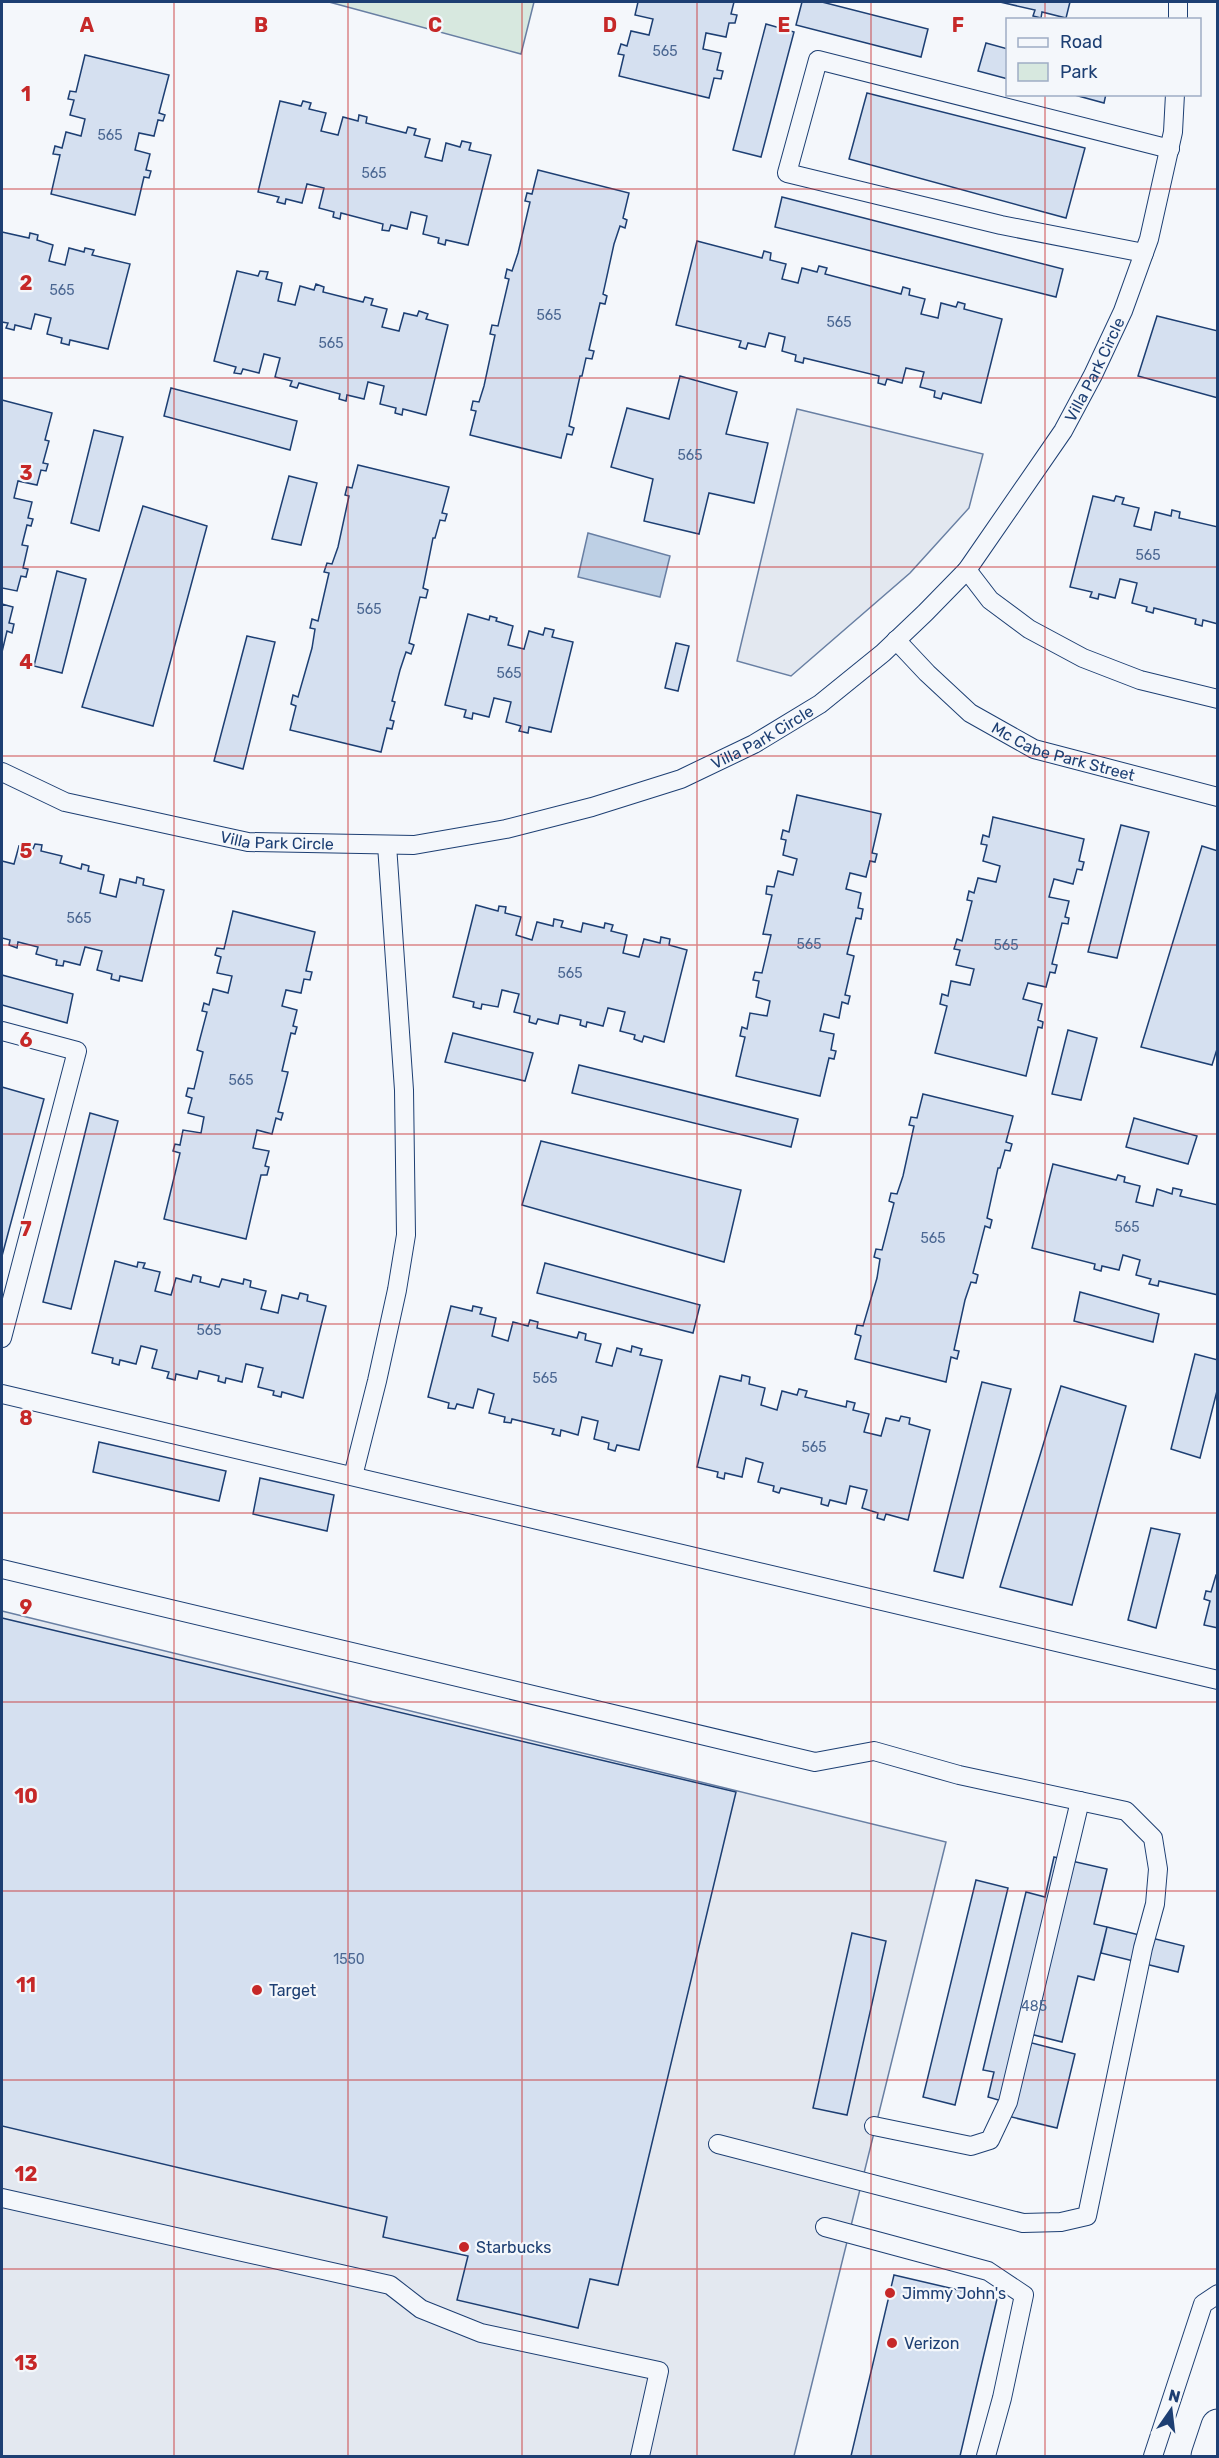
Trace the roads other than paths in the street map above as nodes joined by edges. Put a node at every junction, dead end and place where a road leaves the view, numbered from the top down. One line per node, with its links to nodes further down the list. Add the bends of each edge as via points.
1 (1178, 2): 2 (lane)
2 (1178, 18)
3 (1175, 96): 4 (lane, Villa Park Circle)
4 (1170, 149): 5 (lane, Villa Park Circle); 5 (lane, via 818,60 787,173 1001,225)
5 (1144, 253): 6 (lane, Villa Park Circle, via 1123,311 1063,431)
6 (967, 570): 7 (lane, Villa Park Circle); 8 (lane, via 990,600 1029,629 1083,658 1140,680)
7 (896, 640): 10 (lane, Mc Cabe Park Street, via 970,713 1034,749); 11 (lane, Villa Park Circle, via 820,704 754,744 681,779 506,829 414,845)
8 (1218, 699)
9 (2, 772): 11 (lane, Villa Park Circle, via 65,802 248,842)
10 (1218, 797)
11 (387, 845): 15 (lane, via 404,1090 406,1235 380,1370)
12 (2, 1031): 13 (lane, via 77,1051)
13 (2, 1338)
14 (2, 1394): 15 (lane)
15 (353, 1476): 17 (lane)
16 (2, 1569): 18 (lane, via 815,1762 874,1751 959,1775)
17 (1218, 1680)
18 (1080, 1801): 19 (lane, via 1008,2102 990,2140 970,2146); 20 (lane, via 1126,1811 1153,1838 1158,1869 1155,1904 1087,2216 1061,2222 1023,2223)
19 (874, 2126)
20 (718, 2144)
21 (2, 2198): 25 (lane, via 390,2285 421,2309 481,2333 659,2372)
22 (825, 2227): 26 (lane, via 988,2271 1024,2295)
23 (1218, 2294): 27 (lane, via 1203,2304)
24 (1218, 2426): 28 (main road)
25 (640, 2457)
26 (986, 2457)
27 (1153, 2457)
28 (1208, 2457)

